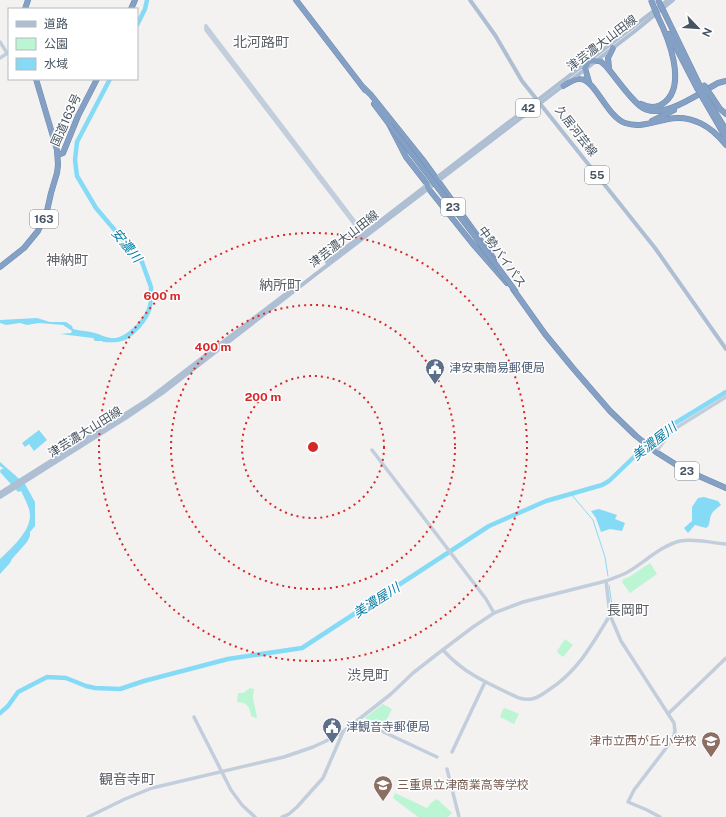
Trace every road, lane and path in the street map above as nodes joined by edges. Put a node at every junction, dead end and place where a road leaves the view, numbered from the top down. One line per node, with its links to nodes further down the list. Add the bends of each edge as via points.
1 (296, 0): 22 (highway, 中勢バイパス / 23)
2 (470, 0): 24 (main road, 久居河芸線 / 55, via 495,35 522,81)
3 (652, 0): 7 (highway, bridge)
4 (658, 0): 7 (highway, bridge)
5 (668, 0): 13 (main road, 津芸濃大山田線 / 42)
6 (673, 0): 9 (main road, 津芸濃大山田線 / 42)
7 (661, 15): 21 (highway); 21 (highway); 25 (highway, via 673,57 673,90 668,100 658,106 649,107)
8 (0, 42): 10 (street)
9 (613, 48): 12 (main road, 津芸濃大山田線 / 42); 15 (highway, via 608,58)
10 (8, 52): 11 (street)
11 (0, 58)
12 (596, 60): 13 (highway); 14 (main road, 津芸濃大山田線 / 42); 15 (highway)
13 (589, 61): 14 (highway); 24 (main road, 津芸濃大山田線 / 42)
14 (585, 68): 19 (highway); 20 (main road, 津芸濃大山田線 / 42)
15 (610, 70): 25 (highway)
16 (36, 80): 32 (highway, 163)
17 (96, 80): 32 (highway, 国道163号, via 78,116 64,153)
18 (726, 82): 25 (highway, via 718,83 662,111 649,111); 28 (highway)
19 (589, 83): 20 (highway, via 578,79); 28 (highway, via 618,120 633,125)
20 (563, 86): 24 (main road, 津芸濃大山田線 / 42)
21 (700, 86): 23 (highway, bridge); 23 (highway, bridge)
22 (364, 88): 27 (highway, 中勢バイパス / 23); 33 (highway)
23 (708, 99): 26 (highway); 29 (highway); 30 (highway)
24 (539, 101): 33 (main road, 津芸濃大山田線 / 42); 38 (main road, 久居河芸線 / 55, via 655,248)
25 (635, 102)
26 (726, 114)
27 (389, 124): 34 (highway, via 406,156); 37 (highway, 中勢バイパス / 23, bridge)
28 (648, 124): 31 (highway, via 674,118 694,121 710,129)
29 (726, 130)
30 (726, 138)
31 (726, 145)
32 (58, 155): 36 (highway, 国道163号 / 163, via 58,169 47,211 39,229 27,245)
33 (437, 180): 34 (main road, 津芸濃大山田線 / 42); 37 (highway)
34 (427, 186): 35 (main road, 津芸濃大山田線 / 42); 37 (highway, via 472,243)
35 (364, 234): 35 (street, via 206,30 206,26); 43 (main road, 津芸濃大山田線 / 42, via 146,401)
36 (0, 267)
37 (516, 292): 41 (highway, 中勢バイパス / 23, via 552,344 610,411)
38 (726, 349)
39 (726, 397): 41 (street, via 676,428)
40 (372, 450): 47 (street)
41 (654, 450): 42 (highway, 中勢バイパス / 23, via 684,469)
42 (726, 488)
43 (3, 492): 44 (main road, 津芸濃大山田線 / 42)
44 (0, 497)
45 (726, 544): 46 (street, via 694,540 676,542 625,573)
46 (606, 581): 47 (street, via 523,602); 48 (street)
47 (494, 613): 49 (street)
48 (610, 615): 51 (street, via 593,645 569,674 534,700 526,700); 52 (street, via 623,646)
49 (444, 650): 51 (street, via 462,668); 54 (street)
50 (726, 658): 52 (street)
51 (485, 682): 56 (street)
52 (668, 714): 64 (street, via 674,723 674,737 634,790 628,802)
53 (194, 717): 59 (street)
54 (358, 720): 55 (street); 57 (street)
55 (344, 731): 59 (street, via 301,752); 62 (street, via 323,778 297,807)
56 (452, 752)
57 (437, 757)
58 (447, 769): 63 (street)
59 (221, 772): 60 (street, via 152,788); 61 (street, via 235,796)
60 (88, 817)
61 (255, 817)
62 (282, 817)
63 (459, 817)
64 (660, 817)

